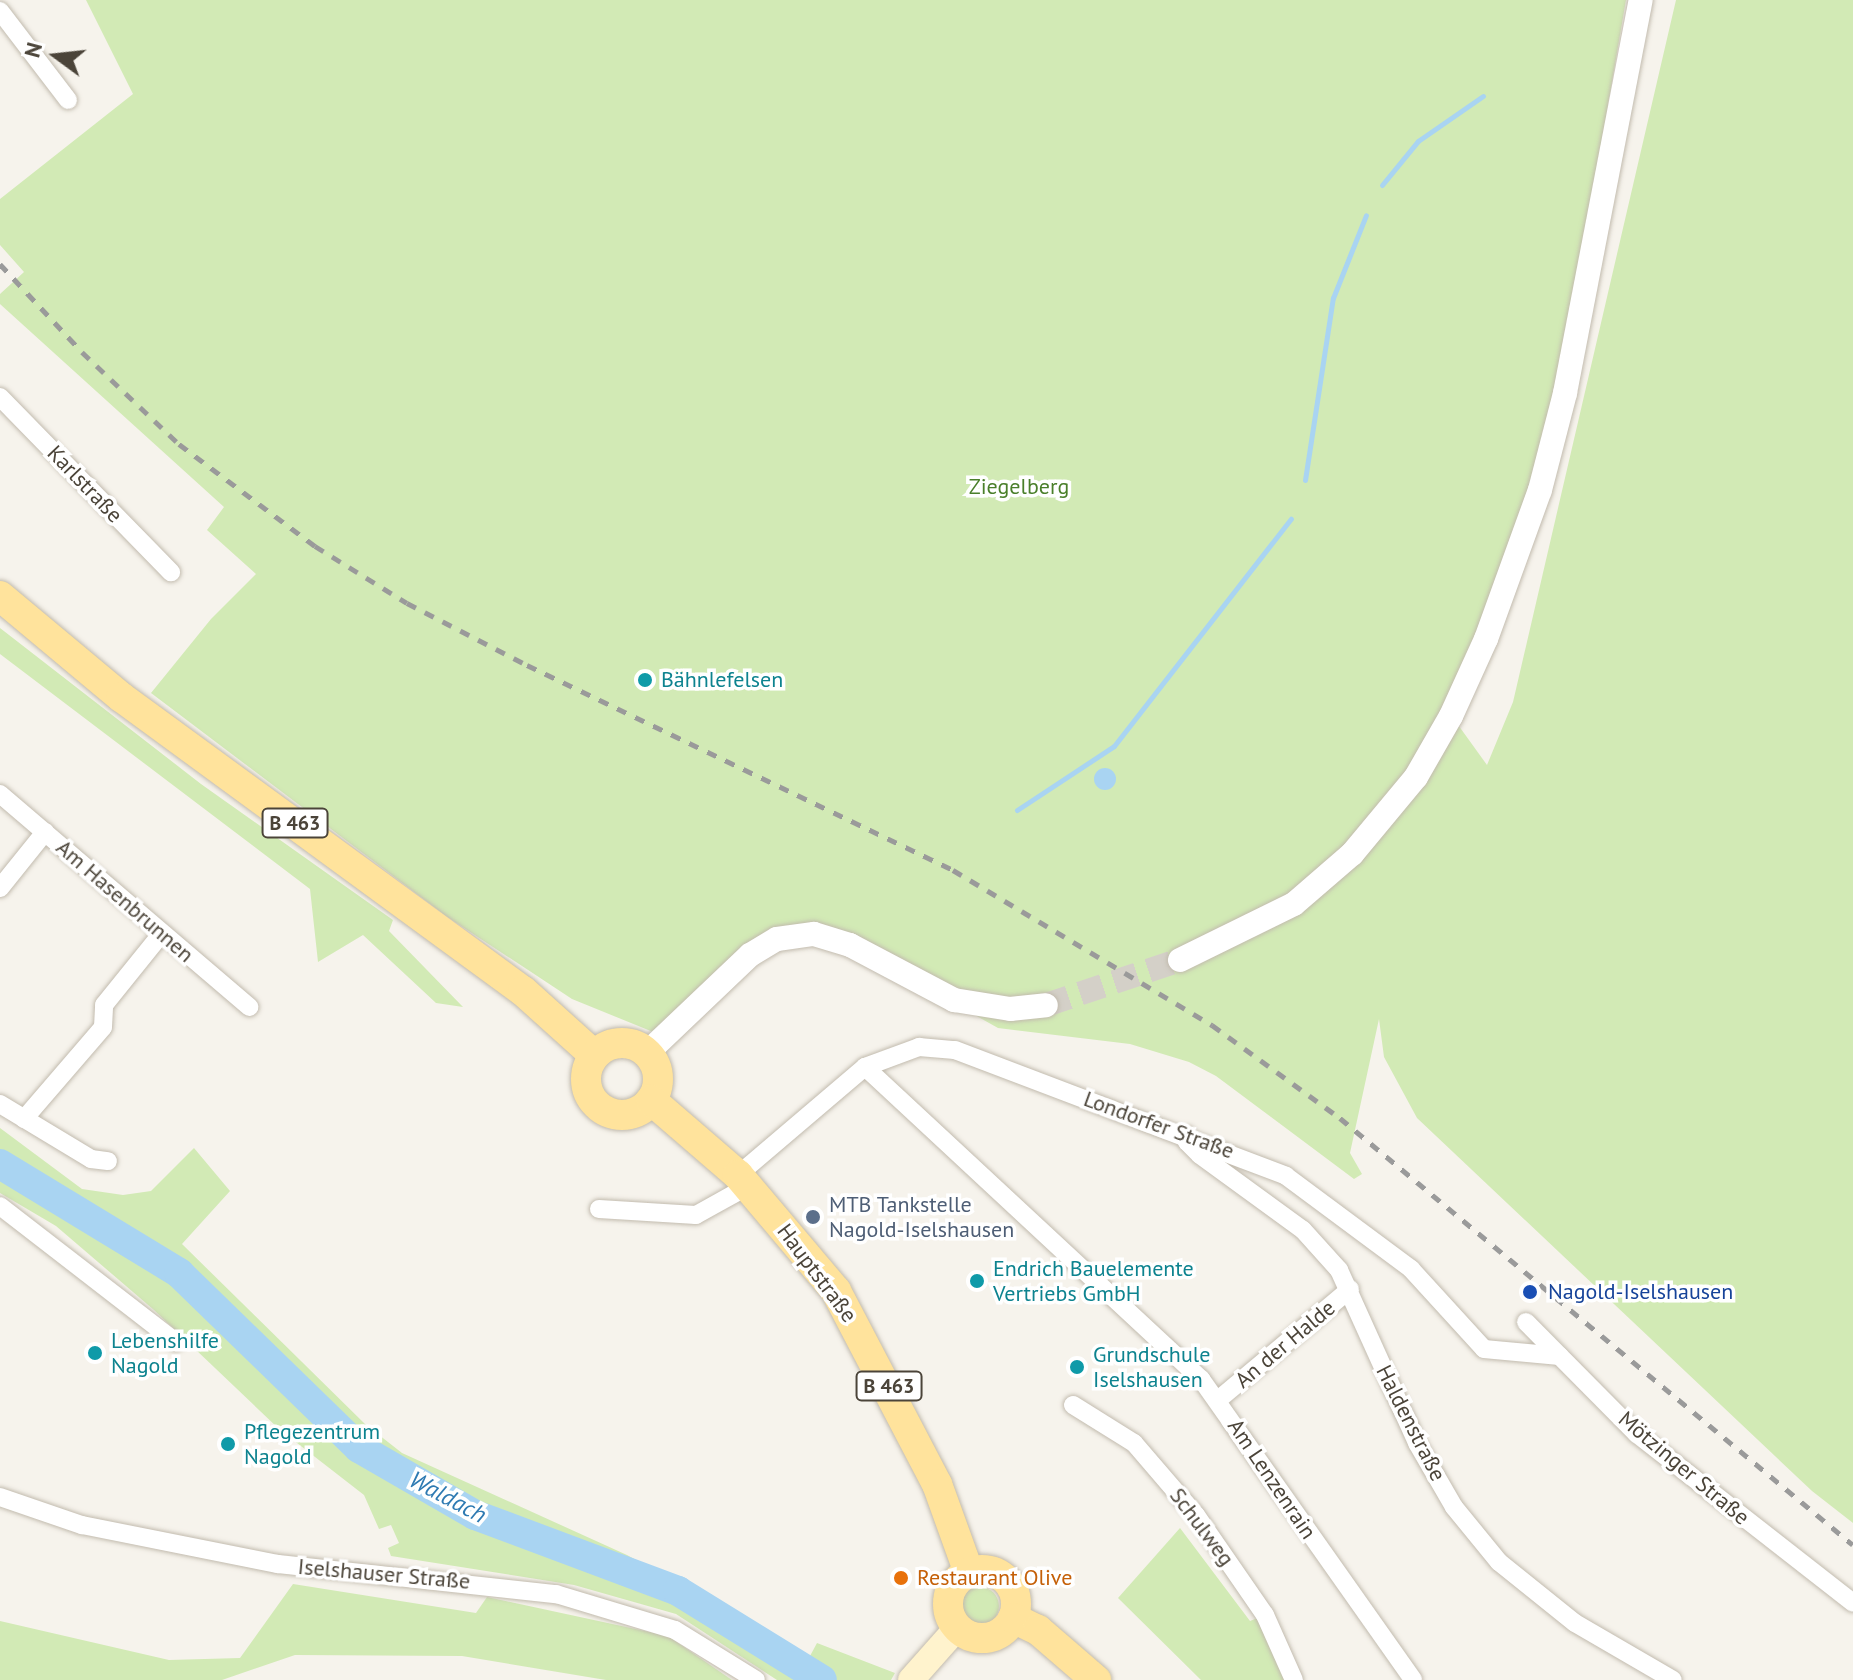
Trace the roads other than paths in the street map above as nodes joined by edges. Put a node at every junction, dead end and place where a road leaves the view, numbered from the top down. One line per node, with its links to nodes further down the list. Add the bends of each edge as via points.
1 (1641, 0): 11 (street, via 1565,393 1540,490 1486,639 1451,716 1416,777 1352,854 1294,904)
2 (0, 11): 3 (street)
3 (68, 100)
4 (0, 397): 5 (street, Karlstraße)
5 (171, 572)
6 (0, 596): 15 (main road, B 463, via 121,697 469,949)
7 (0, 794): 8 (street, Am Hasenbrunnen)
8 (45, 832): 9 (street); 10 (street, Am Hasenbrunnen)
9 (0, 888)
10 (162, 933): 13 (street, Am Hasenbrunnen); 19 (street, via 104,1005 103,1027)
11 (1180, 960)
12 (1046, 1005): 14 (street, via 1010,1009 954,1000 850,945 814,934 777,939 750,955)
13 (249, 1007)
14 (647, 1053): 15 (main road, via 626,1043); 17 (main road, via 657,1070)
15 (594, 1055): 17 (main road, via 586,1077 599,1107 621,1115)
16 (865, 1067): 20 (street, Londorfer Straße, via 919,1047 955,1050); 22 (street, Londorfer Straße); 29 (street, Am Lenzenrain)
17 (651, 1100): 22 (main road, Hauptstraße / B 463)
18 (0, 1104): 19 (street)
19 (24, 1119): 21 (street, via 91,1159)
20 (1187, 1135): 25 (street, Haldenstraße, via 1200,1155 1303,1230); 28 (street, Londorfer Straße, via 1286,1176 1371,1237 1411,1269 1484,1349)
21 (108, 1161)
22 (743, 1180): 24 (street, Londorfer Straße, via 696,1215); 32 (main road, Hauptstraße / B 463, via 836,1291 859,1329 937,1484)
23 (0, 1206): 27 (street)
24 (599, 1209)
25 (1350, 1289): 29 (street, An der Halde); 41 (street, Haldenstraße, via 1417,1443 1454,1507 1499,1562 1575,1623)
26 (1526, 1322): 28 (street, Mötzinger Straße)
27 (176, 1342)
28 (1560, 1356): 33 (street, Mötzinger Straße, via 1637,1434)
29 (1219, 1399): 40 (street, Am Lenzenrain, via 1369,1624)
30 (1073, 1405): 39 (street, Schulweg, via 1134,1443 1196,1515 1265,1615)
31 (0, 1497): 36 (street, Iselshauser Straße, via 82,1525 263,1561 556,1594 675,1630)
32 (969, 1573): 34 (main road, via 991,1571 1009,1584 1016,1606); 35 (main road, via 948,1597)
33 (1853, 1603)
34 (1013, 1618): 35 (main road, via 987,1638); 38 (main road, via 1038,1630)
35 (957, 1628): 37 (main road)
36 (756, 1680)
37 (911, 1680)
38 (1096, 1680)
39 (1294, 1680)
40 (1413, 1680)
41 (1673, 1680)

